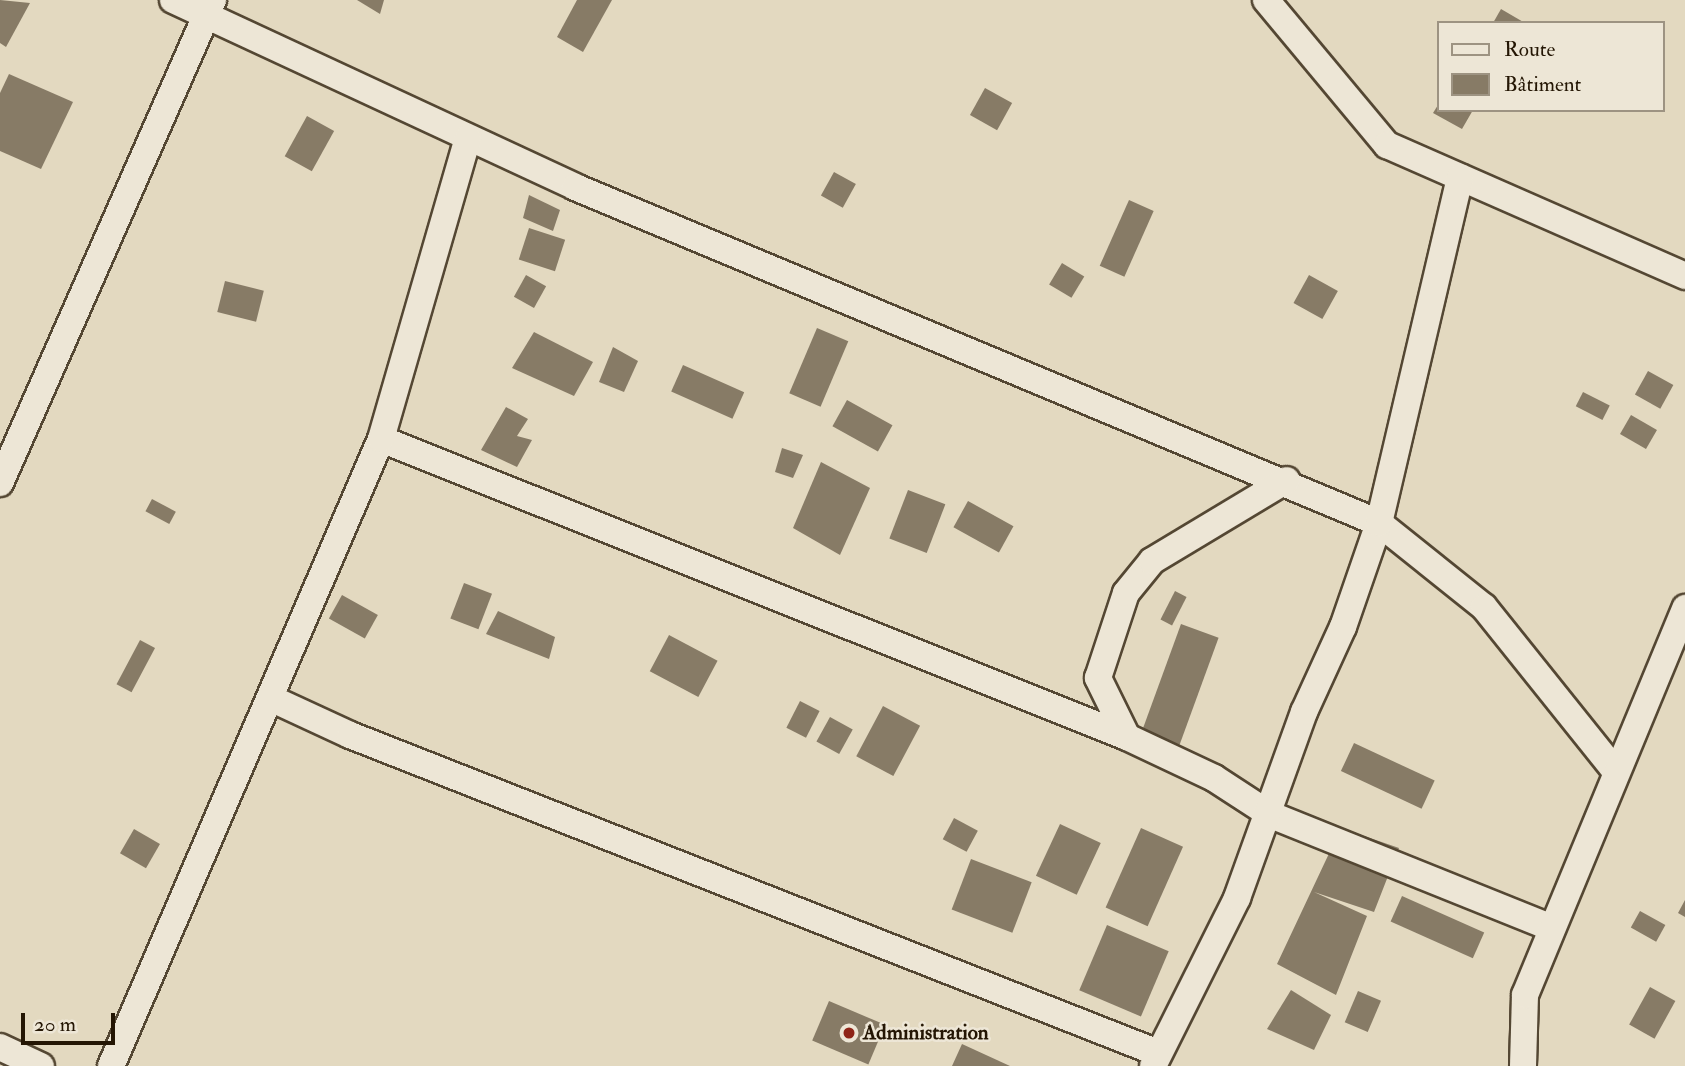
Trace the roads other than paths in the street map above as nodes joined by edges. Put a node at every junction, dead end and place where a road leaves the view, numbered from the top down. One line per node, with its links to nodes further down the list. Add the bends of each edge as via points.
1 (173, 0): 3 (street)
2 (1266, 0): 5 (street, via 1387,145)
3 (210, 9): 4 (street); 9 (street)
4 (468, 138): 7 (street); 8 (street, via 915,331)
5 (1460, 177): 6 (street); 10 (street)
6 (1685, 276)
7 (381, 439): 12 (street); 13 (street)
8 (1287, 481): 10 (street); 13 (street, via 1152,561 1126,593 1098,678)
9 (0, 483)
10 (1379, 523): 14 (street, via 1484,607); 15 (street)
11 (1685, 608): 14 (street)
12 (270, 698): 18 (street, via 350,735); 21 (street)
13 (1128, 737): 15 (street, via 1214,778)
14 (1616, 772): 16 (street)
15 (1272, 815): 16 (street); 18 (street, via 1201,976)
16 (1550, 927): 19 (street, via 1525,995)
17 (0, 1047): 20 (street)
18 (1155, 1060)
19 (1529, 1063)
20 (41, 1066)
21 (111, 1066)

